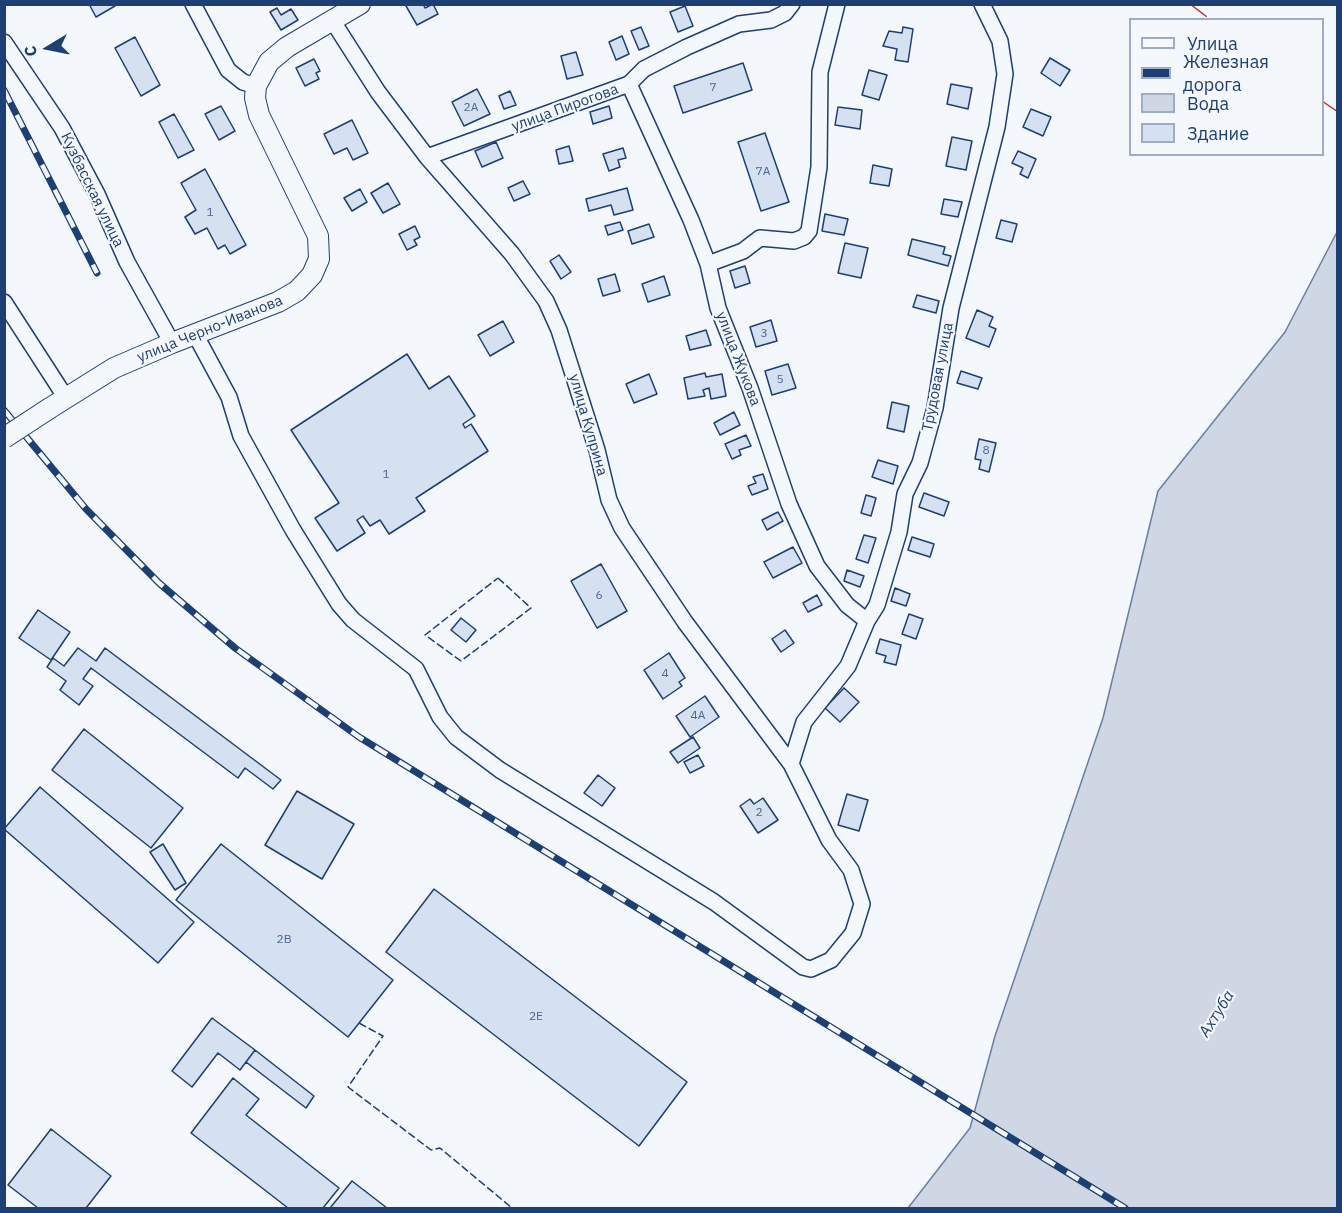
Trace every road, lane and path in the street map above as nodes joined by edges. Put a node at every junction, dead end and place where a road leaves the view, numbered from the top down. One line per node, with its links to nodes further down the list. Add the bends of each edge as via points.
1 (193, 4): 9 (street, via 228,70)
2 (360, 4): 6 (main road)
3 (792, 4): 8 (street, улица Пирогова, via 771,20 739,24 687,47 644,69)
4 (837, 4): 11 (street, via 820,72 819,168 809,231 794,241 760,238 743,251)
5 (982, 4): 17 (street, Трудовая улица, via 1004,57 997,127 951,308 929,429 920,463 905,494 884,588)
6 (337, 13): 9 (main road, via 269,62); 10 (street, улица Куприна, via 378,92)
7 (4, 42): 14 (street, Кузбасская улица, via 62,128)
8 (629, 84): 10 (street, улица Пирогова); 11 (street, улица Жукова)
9 (256, 86): 13 (main road, улица Черно-Иванова, via 259,115 318,236 319,259 312,275 297,291)
10 (427, 158): 18 (street, улица Куприна, via 512,255 546,301 597,450 609,500 622,528)
11 (708, 264): 17 (street, улица Жукова, via 718,308 789,504 817,566 847,605)
12 (4, 302): 15 (street)
13 (195, 334): 14 (main road, улица Черно-Иванова); 18 (street, улица Куприна, via 229,397 241,436 339,604 353,620 416,669 440,717 471,751 678,879 811,969 831,960 840,950 853,933 862,904 851,870 829,840)
14 (171, 343): 15 (main road, улица Черно-Иванова, via 114,368)
15 (58, 403): 16 (main road, улица Черно-Иванова, bridge)
16 (4, 438)
17 (867, 621): 18 (street, Трудовая улица, via 848,666 804,722)
18 (791, 764)

